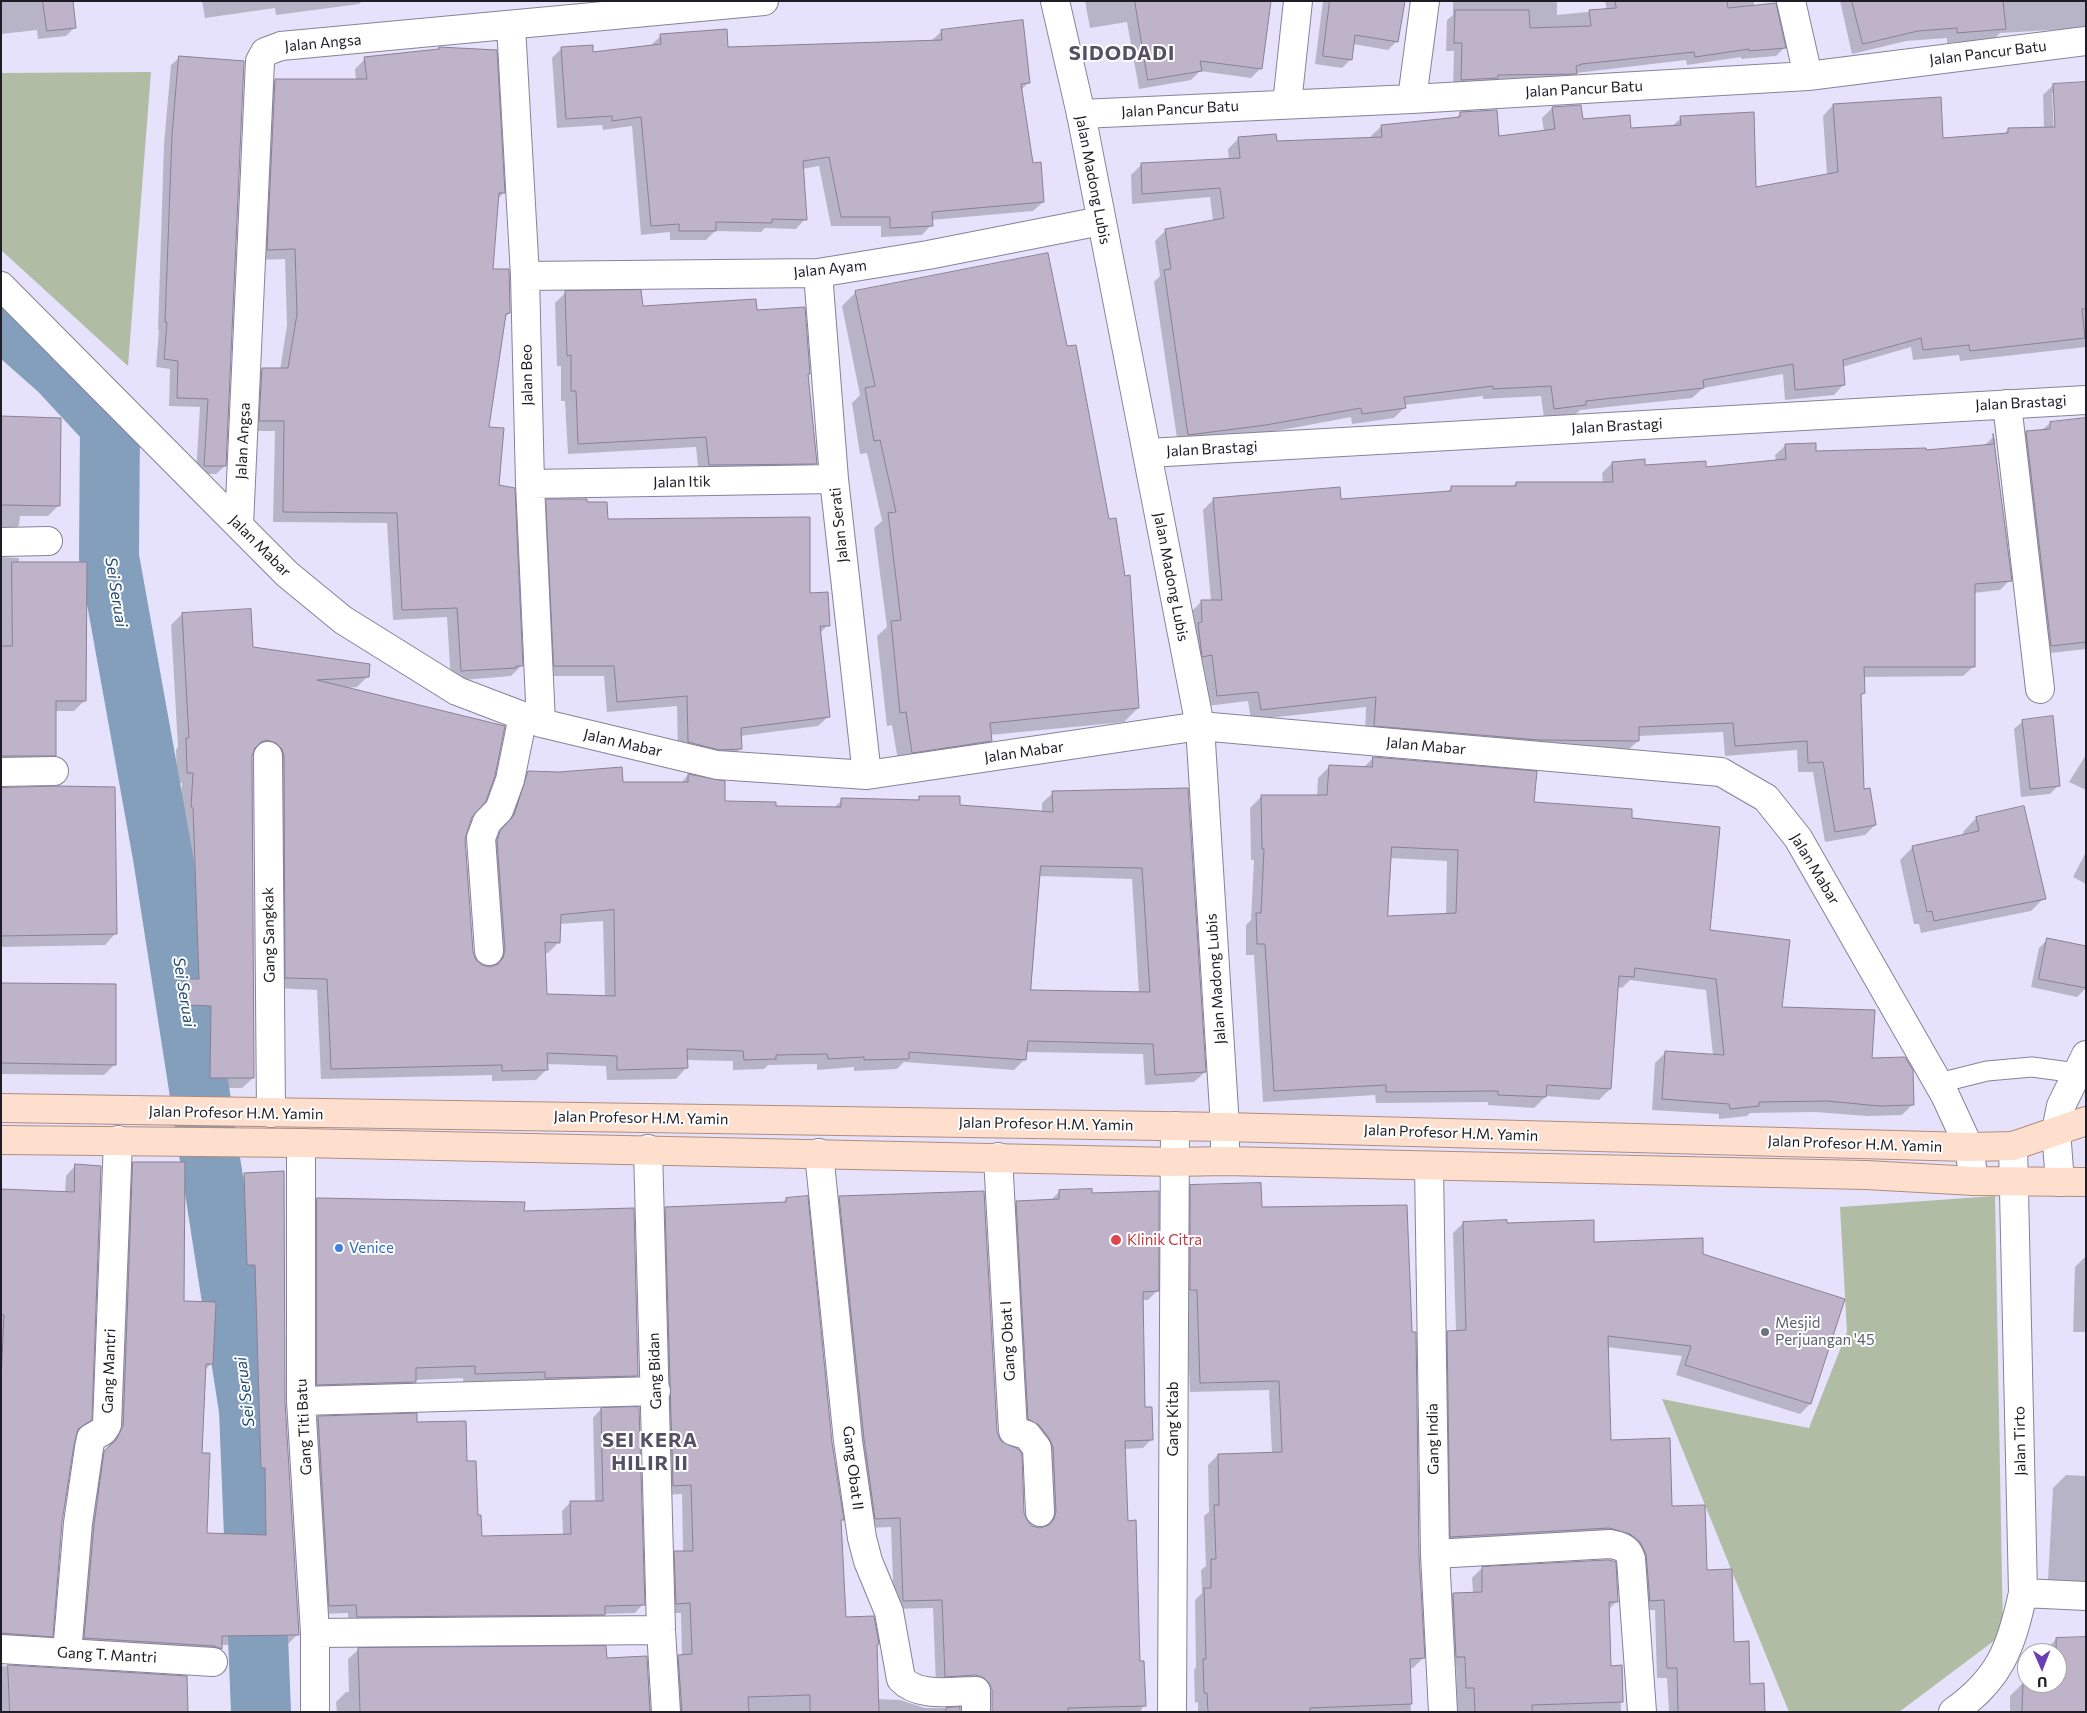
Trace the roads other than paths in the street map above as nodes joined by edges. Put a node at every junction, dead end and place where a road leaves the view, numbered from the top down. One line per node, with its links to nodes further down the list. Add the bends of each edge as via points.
1 (764, 1): 6 (street, Jalan Angsa)
2 (1055, 1): 11 (street, Jalan Madong Lubis)
3 (1298, 1): 10 (street)
4 (1425, 1): 9 (street)
5 (1791, 1): 8 (street)
6 (511, 26): 14 (street, Jalan Beo); 21 (street, Jalan Angsa, via 281,46 265,52 260,61)
7 (2086, 41): 8 (street, Jalan Pancur Batu)
8 (1808, 76): 9 (street, Jalan Pancur Batu)
9 (1412, 99): 10 (street, Jalan Pancur Batu)
10 (1287, 104): 11 (street, Jalan Pancur Batu)
11 (1081, 114): 12 (street, Jalan Madong Lubis)
12 (1101, 221): 13 (street, Jalan Ayam); 18 (street, Jalan Madong Lubis)
13 (818, 273): 14 (street, Jalan Ayam); 19 (street, Jalan Serati)
14 (525, 276): 20 (street, Jalan Beo)
15 (1, 286): 21 (street, Jalan Mabar)
16 (2086, 400): 17 (street, Jalan Brastagi)
17 (2007, 404): 18 (street, Jalan Brastagi); 24 (street)
18 (1148, 453): 26 (street, Jalan Madong Lubis)
19 (834, 480): 20 (street, Jalan Itik); 30 (street, Jalan Serati)
20 (530, 484): 25 (street, Jalan Beo)
21 (239, 525): 25 (street, Jalan Mabar, via 287,574 343,620 457,691)
22 (48, 541): 23 (street)
23 (1, 542)
24 (2040, 689)
25 (532, 720): 30 (street, Jalan Mabar, via 717,765); 31 (street, Jalan Beo, via 499,810 487,822 481,838)
26 (1200, 726): 30 (street, Jalan Mabar); 33 (street, Jalan Mabar, via 1721,772 1766,798 1798,838); 38 (street, Jalan Madong Lubis)
27 (268, 756): 35 (street, Gang Sangkak)
28 (54, 770): 29 (street)
29 (1, 772)
30 (867, 775)
31 (489, 951)
32 (2081, 1064): 33 (lane, via 1987,1071); 39 (street, via 2061,1106)
33 (1939, 1083): 44 (street, Jalan Mabar)
34 (1, 1108): 35 (main road, Jalan Profesor H.M. Yamin)
35 (271, 1113): 37 (main road, Jalan Profesor H.M. Yamin)
36 (2086, 1121): 39 (main road, Jalan Profesor H.M. Yamin)
37 (1176, 1126): 38 (main road, Jalan Profesor H.M. Yamin); 49 (street, Gang Kitab)
38 (1225, 1127): 44 (main road, Jalan Profesor H.M. Yamin); 48 (street, Jalan Madong Lubis)
39 (2056, 1131): 43 (main road, Jalan Profesor H.M. Yamin); 53 (street)
40 (1, 1140): 41 (main road, Jalan Profesor H.M. Yamin)
41 (118, 1140): 42 (main road, Jalan Profesor H.M. Yamin); 63 (street, Gang Mantri, via 107,1425 91,1438 89,1448 78,1523)
42 (301, 1143): 45 (main road, Jalan Profesor H.M. Yamin); 55 (street, Gang Titi Batu)
43 (2013, 1146): 44 (main road, Jalan Profesor H.M. Yamin); 52 (street, Jalan Tirto)
44 (1969, 1147): 51 (street, Jalan Mabar)
45 (648, 1150): 46 (main road, Jalan Profesor H.M. Yamin); 54 (street, Gang Bidan)
46 (819, 1153): 47 (main road, Jalan Profesor H.M. Yamin); 68 (street, Gang Obat II, via 848,1441 862,1538 889,1612 901,1680 917,1690 976,1691)
47 (998, 1157): 49 (main road, Jalan Profesor H.M. Yamin); 56 (street, Gang Obat I, via 1013,1430 1027,1435 1037,1448)
48 (1225, 1161): 49 (main road, Jalan Profesor H.M. Yamin); 50 (main road, Jalan Profesor H.M. Yamin)
49 (1174, 1162): 69 (street, Gang Kitab)
50 (1429, 1166): 51 (main road, Jalan Profesor H.M. Yamin, via 1866,1175); 57 (street, Gang India)
51 (1974, 1181): 52 (main road, Jalan Profesor H.M. Yamin)
52 (2015, 1181): 53 (main road, Jalan Profesor H.M. Yamin); 58 (street, Jalan Tirto)
53 (2073, 1182)
54 (656, 1391): 55 (street); 60 (street, Gang Bidan)
55 (301, 1401): 61 (street, Gang Titi Batu)
56 (1040, 1512)
57 (1435, 1554): 70 (street, Gang India); 71 (street, via 1610,1544 1622,1546 1632,1559)
58 (2023, 1593): 59 (street); 65 (street, Jalan Tirto, via 2007,1652)
59 (2086, 1596)
60 (661, 1630): 61 (street); 67 (street, Gang Bidan)
61 (315, 1633): 66 (street, Gang Titi Batu)
62 (1, 1649): 63 (street, Gang T. Mantri)
63 (67, 1653): 64 (street, Gang T. Mantri)
64 (213, 1662)
65 (1970, 1707)
66 (315, 1712)
67 (666, 1712)
68 (976, 1712)
69 (1172, 1712)
70 (1443, 1712)
71 (1642, 1712)

